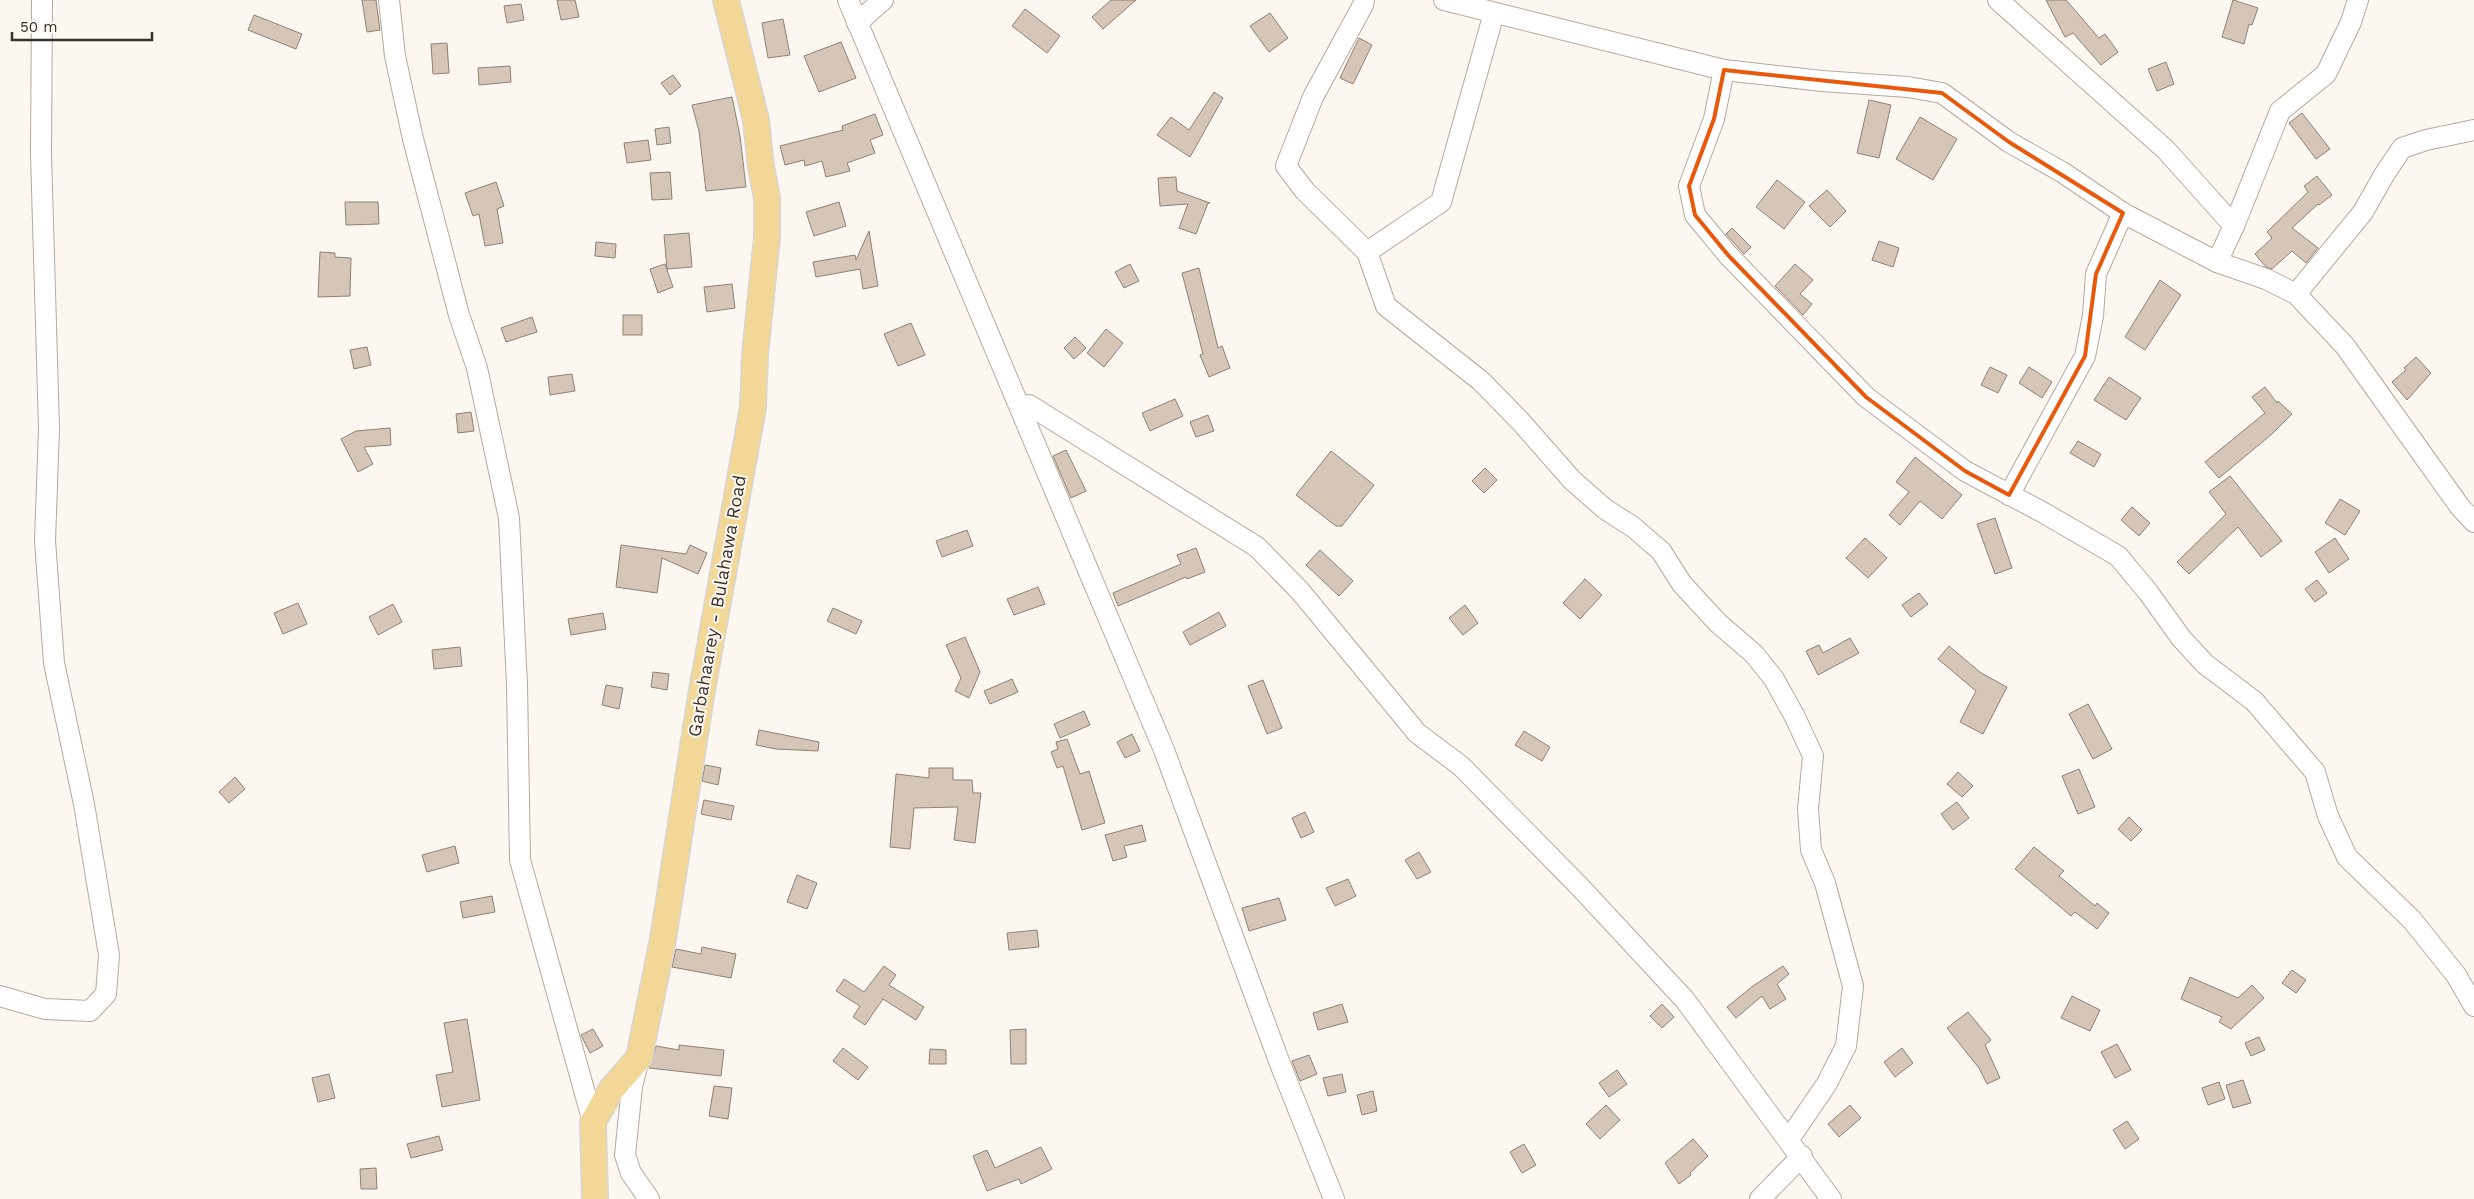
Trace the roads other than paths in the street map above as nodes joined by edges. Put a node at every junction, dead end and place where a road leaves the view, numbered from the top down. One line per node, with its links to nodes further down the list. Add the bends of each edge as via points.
1 (42, 0): 22 (street, via 41,154 49,428 45,541 54,663 84,804 109,955 106,994 90,1011 45,1009)
2 (389, 0): 25 (street, via 395,56 414,139 459,315 478,368 509,518 517,685 520,860)
3 (726, 0): 24 (main road, Garbahaarey - Bulahawa Road, via 756,120 768,198 764,274 753,407 700,696 663,939)
4 (848, 0): 11 (street)
5 (883, 0): 11 (street)
6 (1364, 0): 16 (street, via 1314,97 1286,166 1312,198)
7 (1444, 0): 10 (street)
8 (1998, 0): 15 (street, via 2166,150)
9 (2358, 0): 15 (street, via 2326,74 2280,111)
10 (1494, 13): 12 (street); 16 (street, via 1441,202)
11 (856, 23): 19 (street)
12 (1724, 70): 14 (street, via 1908,86 1942,93 2009,142 2062,172); 20 (street, via 1714,119 1689,186 1695,214 1728,255 1866,397 1965,471)
13 (2474, 130): 18 (street, via 2402,148 2363,212)
14 (2123, 213): 17 (street); 20 (street, via 2096,274 2093,316 2085,356)
15 (2234, 226): 17 (street)
16 (1367, 252): 26 (street, via 1386,306 1481,382 1572,480 1661,552 1688,591 1754,654 1774,679 1795,717 1813,756 1808,809 1810,850 1825,883 1853,986 1846,1046 1826,1085)
17 (2217, 262): 18 (street, via 2266,279)
18 (2296, 294): 21 (street, via 2345,346)
19 (1021, 408): 26 (street, via 1028,405 1257,547 1300,591 1416,733 1462,766 1580,886 1685,1000); 30 (street, via 1164,750 1279,1061)
20 (2009, 495): 23 (street, via 2118,556 2205,664 2254,701 2315,772 2328,816 2346,857 2412,920 2456,975)
21 (2474, 522)
22 (0, 996)
23 (2474, 1006)
24 (640, 1058): 25 (main road, via 611,1090); 29 (street, via 632,1087 625,1155 631,1173)
25 (593, 1122): 28 (main road)
26 (1789, 1139): 27 (street)
27 (1802, 1156): 31 (street); 32 (street)
28 (595, 1199)
29 (650, 1199)
30 (1334, 1199)
31 (1760, 1199)
32 (1832, 1199)

